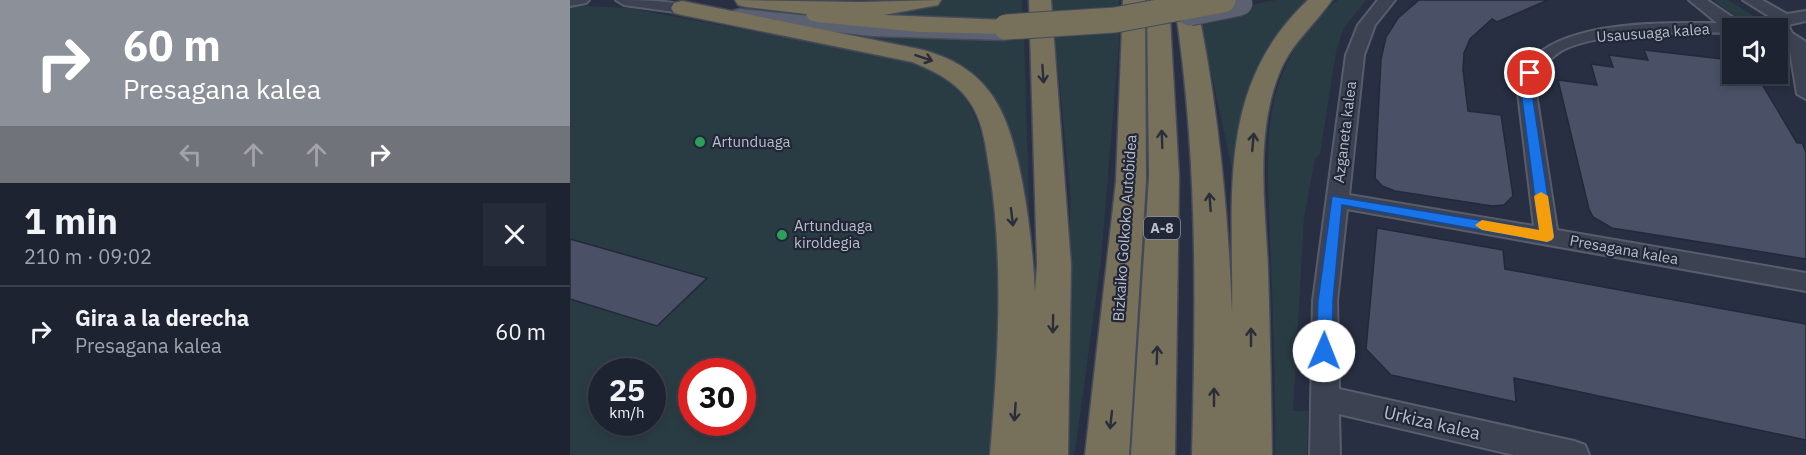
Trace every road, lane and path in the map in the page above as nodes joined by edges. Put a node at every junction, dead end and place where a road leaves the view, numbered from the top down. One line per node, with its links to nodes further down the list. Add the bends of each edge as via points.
1 (581, 0): 13 (street)
2 (604, 0): 3 (street)
3 (626, 0): 16 (street)
4 (745, 0): 5 (highway, via 847,11); 22 (highway, via 856,20)
5 (930, 0)
6 (1134, 0): 32 (highway, Bizkaiko Golkoko Autobidea / A-8, one-way to 32, via 1131,181)
7 (1158, 0): 33 (highway, Bizkaiko Golkoko Autobidea / A-8, one-way to 7, via 1164,177)
8 (1185, 0): 34 (highway, one-way to 8, via 1214,310 1207,148)
9 (1321, 0): 35 (highway, one-way to 9, via 1250,198 1256,106 1277,52)
10 (1387, 0): 26 (street, Azganeta kalea, via 1361,32 1354,55)
11 (1697, 0): 18 (street)
12 (1751, 0): 19 (street)
13 (570, 1)
14 (1238, 1): 22 (main road, bridge, via 1120,25)
15 (1038, 5): 31 (highway, one-way to 31, via 1054,265)
16 (682, 9): 22 (main road, via 906,33); 30 (highway, one-way to 30, via 919,56 954,72 978,94 991,115 1003,158 1016,255 1017,380)
17 (1806, 16): 20 (street)
18 (1722, 18)
19 (1770, 18)
20 (1788, 25)
21 (1722, 29): 27 (street, Usausuaga kalea, via 1622,33 1584,39 1560,45 1536,64 1527,82 1527,93)
22 (1005, 30)
23 (1788, 34): 24 (street)
24 (1802, 47): 25 (street)
25 (1806, 94)
26 (1336, 200): 27 (street, Presagana kalea); 29 (street, Azganeta kalea, via 1325,301)
27 (1547, 237): 28 (street, Presagana kalea)
28 (1806, 282)
29 (1325, 398): 36 (street, Azganeta kalea); 37 (street, Urkiza kalea)
30 (1012, 455)
31 (1046, 455)
32 (1107, 455)
33 (1153, 455)
34 (1214, 455)
35 (1250, 455)
36 (1325, 455)
37 (1574, 455)

